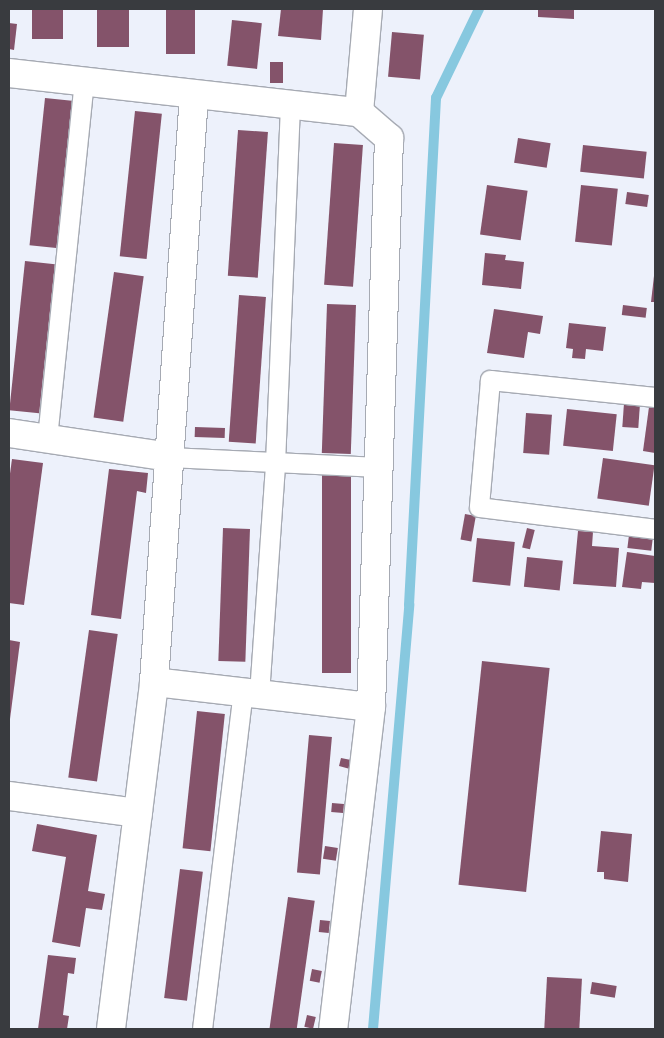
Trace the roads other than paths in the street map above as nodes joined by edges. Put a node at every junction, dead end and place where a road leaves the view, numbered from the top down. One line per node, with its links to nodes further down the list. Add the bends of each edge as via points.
1 (368, 9): 6 (street)
2 (9, 73): 3 (street)
3 (84, 82): 4 (street); 9 (lane)
4 (194, 95): 5 (street); 10 (street)
5 (290, 105): 6 (street); 11 (lane)
6 (359, 112): 12 (street, via 388,138)
7 (655, 397): 13 (lane, via 490,380 479,507)
8 (9, 433): 9 (street)
9 (47, 438): 10 (street)
10 (169, 457): 11 (lane); 14 (street)
11 (275, 463): 12 (lane); 15 (lane)
12 (379, 467): 16 (street)
13 (655, 529)
14 (154, 682): 15 (street); 18 (street)
15 (251, 693): 16 (street); 20 (lane)
16 (370, 707): 21 (street)
17 (9, 796): 18 (street)
18 (138, 814): 19 (street)
19 (111, 1029)
20 (202, 1029)
21 (333, 1029)

